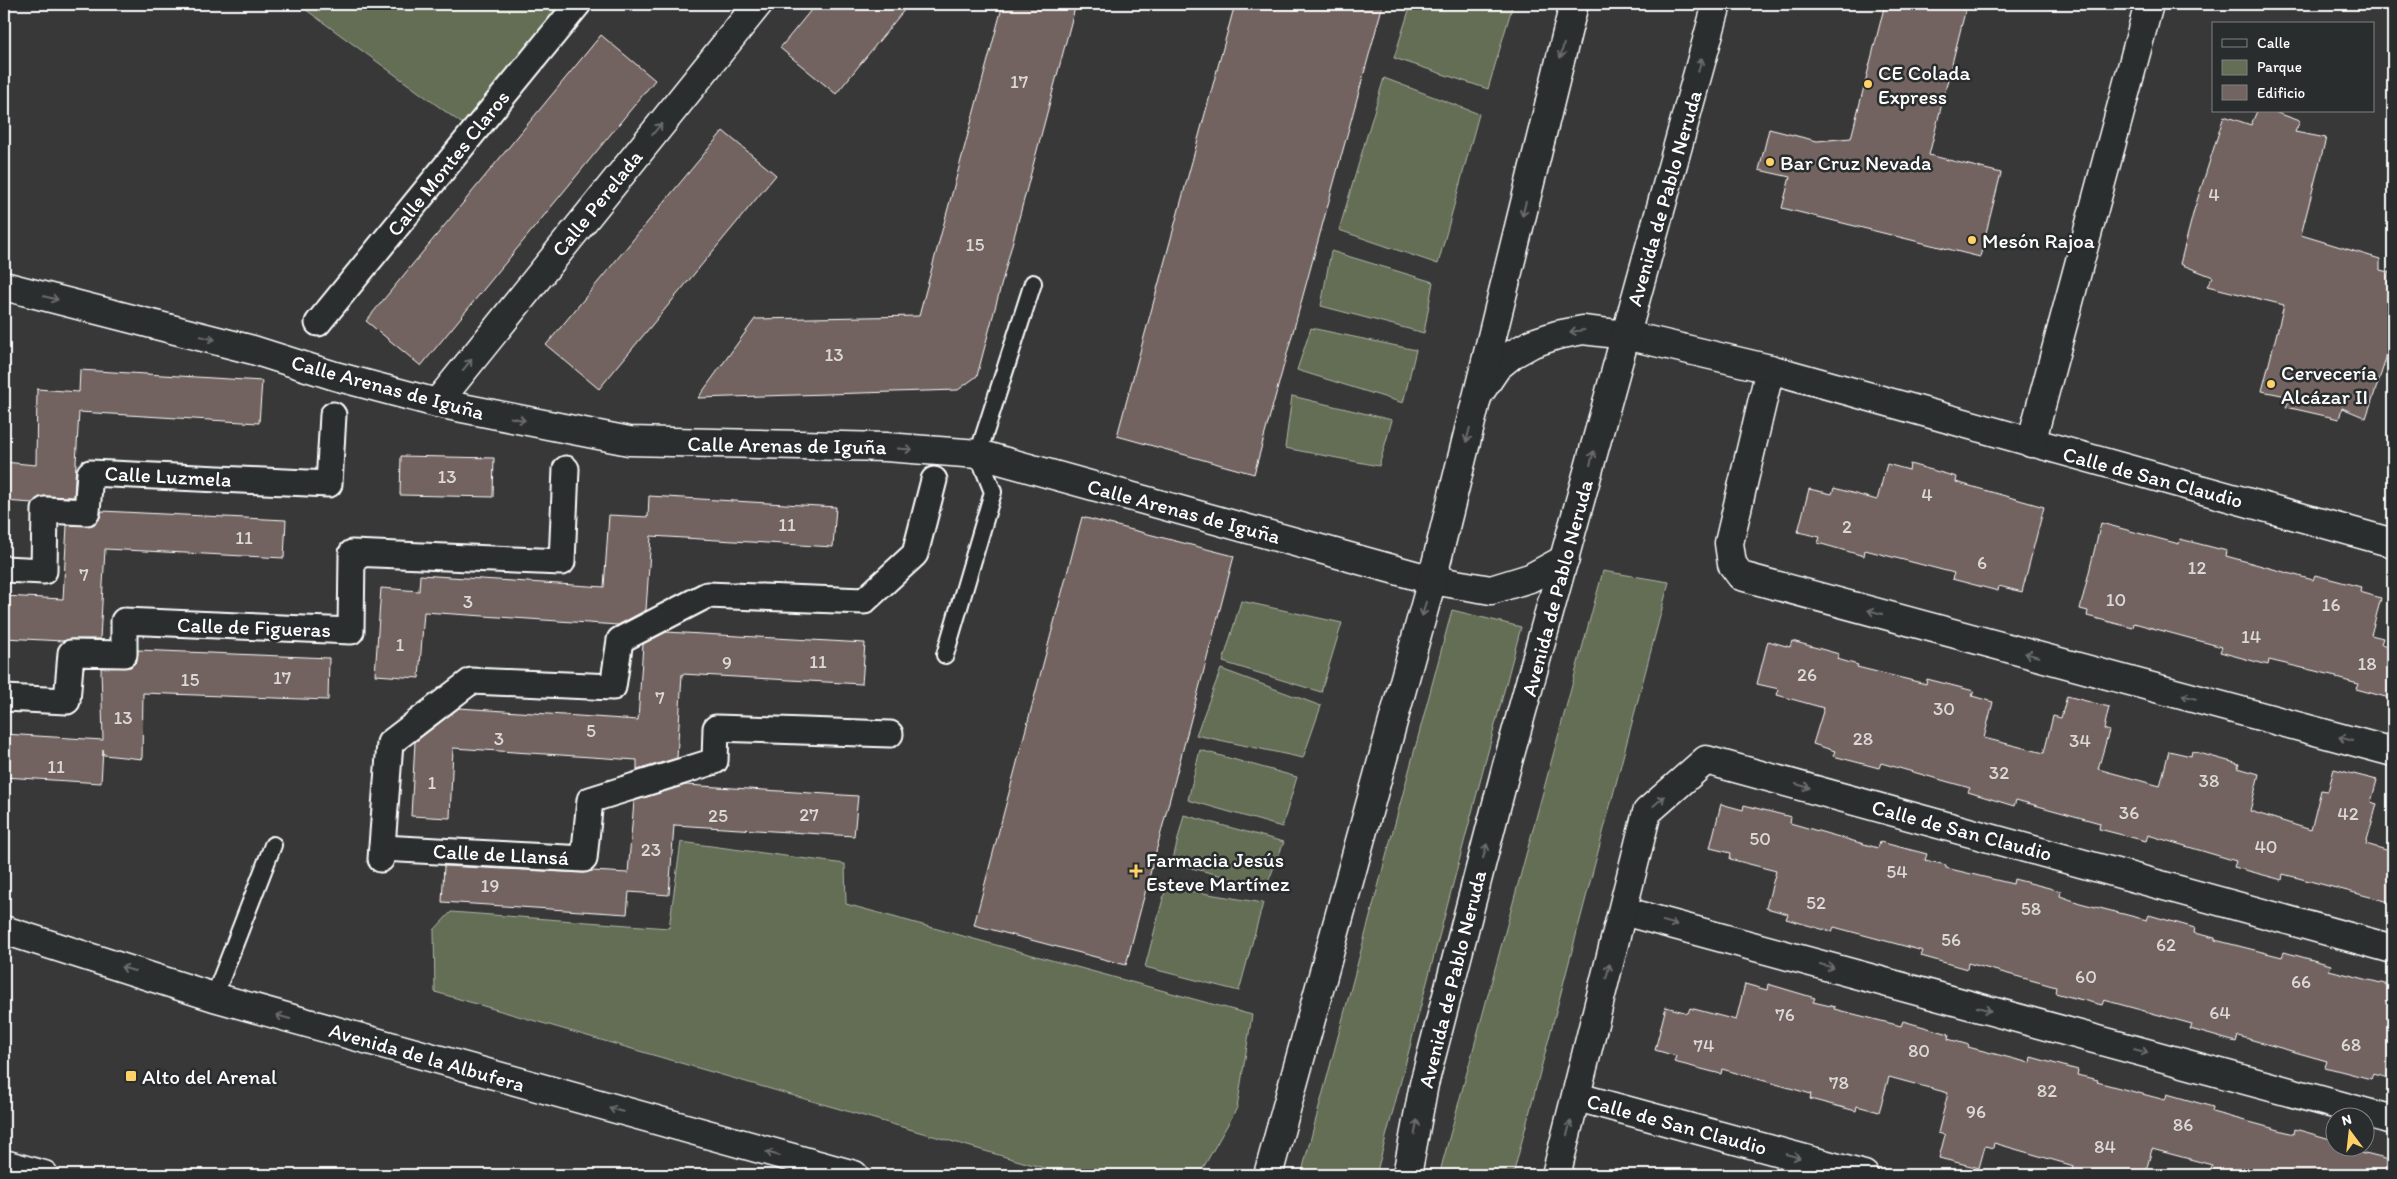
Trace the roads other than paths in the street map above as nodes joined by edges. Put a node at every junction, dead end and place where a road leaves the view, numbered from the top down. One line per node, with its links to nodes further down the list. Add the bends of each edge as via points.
1 (578, 4): 8 (street, Calle Montes Claros)
2 (758, 4): 12 (street, Calle Perelada, one-way to 2)
3 (1574, 4): 11 (street, one-way to 11)
4 (1717, 4): 9 (street, Avenida de Pablo Neruda, one-way to 4)
5 (2149, 4): 14 (street)
6 (1034, 283): 15 (lane)
7 (4, 286): 12 (street, Calle Arenas de Iguña, one-way to 12, via 253,350)
8 (318, 323)
9 (1626, 335): 10 (street, Calle de San Claudio); 11 (street, Calle de San Claudio, one-way to 11, via 1583,330 1557,334 1533,343 1497,368); 19 (street, Avenida de Pablo Neruda, one-way to 9)
10 (1770, 369): 14 (street, Calle de San Claudio); 25 (street, one-way to 10, via 1741,576 1732,564 1729,543)
11 (1478, 394): 21 (street, one-way to 21)
12 (437, 403): 15 (street, Calle Arenas de Iguña, one-way to 15, via 629,441 886,447)
13 (333, 415): 20 (street, Calle Luzmela, via 329,484 90,473 87,512 45,510 44,571)
14 (2031, 443): 18 (street, Calle de San Claudio)
15 (978, 454): 21 (street, Calle Arenas de Iguña); 22 (lane, via 993,492)
16 (566, 470): 23 (street, Calle de Figueras, via 562,562 352,553 351,631 124,621 124,654 71,653 67,701)
17 (934, 480): 24 (street, Calle de Llansá, via 915,554 864,601 707,595 620,640 613,687 471,681 390,743 382,853 584,858 590,800 715,761 716,728)
18 (2393, 543)
19 (1565, 559): 21 (street, Calle Arenas de Iguña, via 1530,578 1491,590); 37 (street, Avenida de Pablo Neruda, one-way to 19, via 1424,1084 1506,769)
20 (4, 568)
21 (1432, 580): 36 (street, one-way to 36)
22 (945, 655)
23 (4, 698)
24 (890, 734)
25 (2393, 752)
26 (273, 845): 30 (lane)
27 (1623, 911): 29 (street, Calle de San Claudio, one-way to 29, via 1647,812 1706,760); 31 (street, Calle de San Claudio, one-way to 27); 32 (street, one-way to 32)
28 (4, 930): 30 (street, Avenida de la Albufera, one-way to 28)
29 (2393, 949)
30 (214, 997): 35 (street, Avenida de la Albufera, one-way to 30)
31 (1577, 1097): 38 (street, Calle de San Claudio, one-way to 31); 39 (street, Calle de San Claudio, one-way to 39)
32 (2393, 1120)
33 (4, 1164): 34 (street)
34 (44, 1175)
35 (854, 1175)
36 (1268, 1175)
37 (1408, 1175)
38 (1556, 1175)
39 (1864, 1175)

